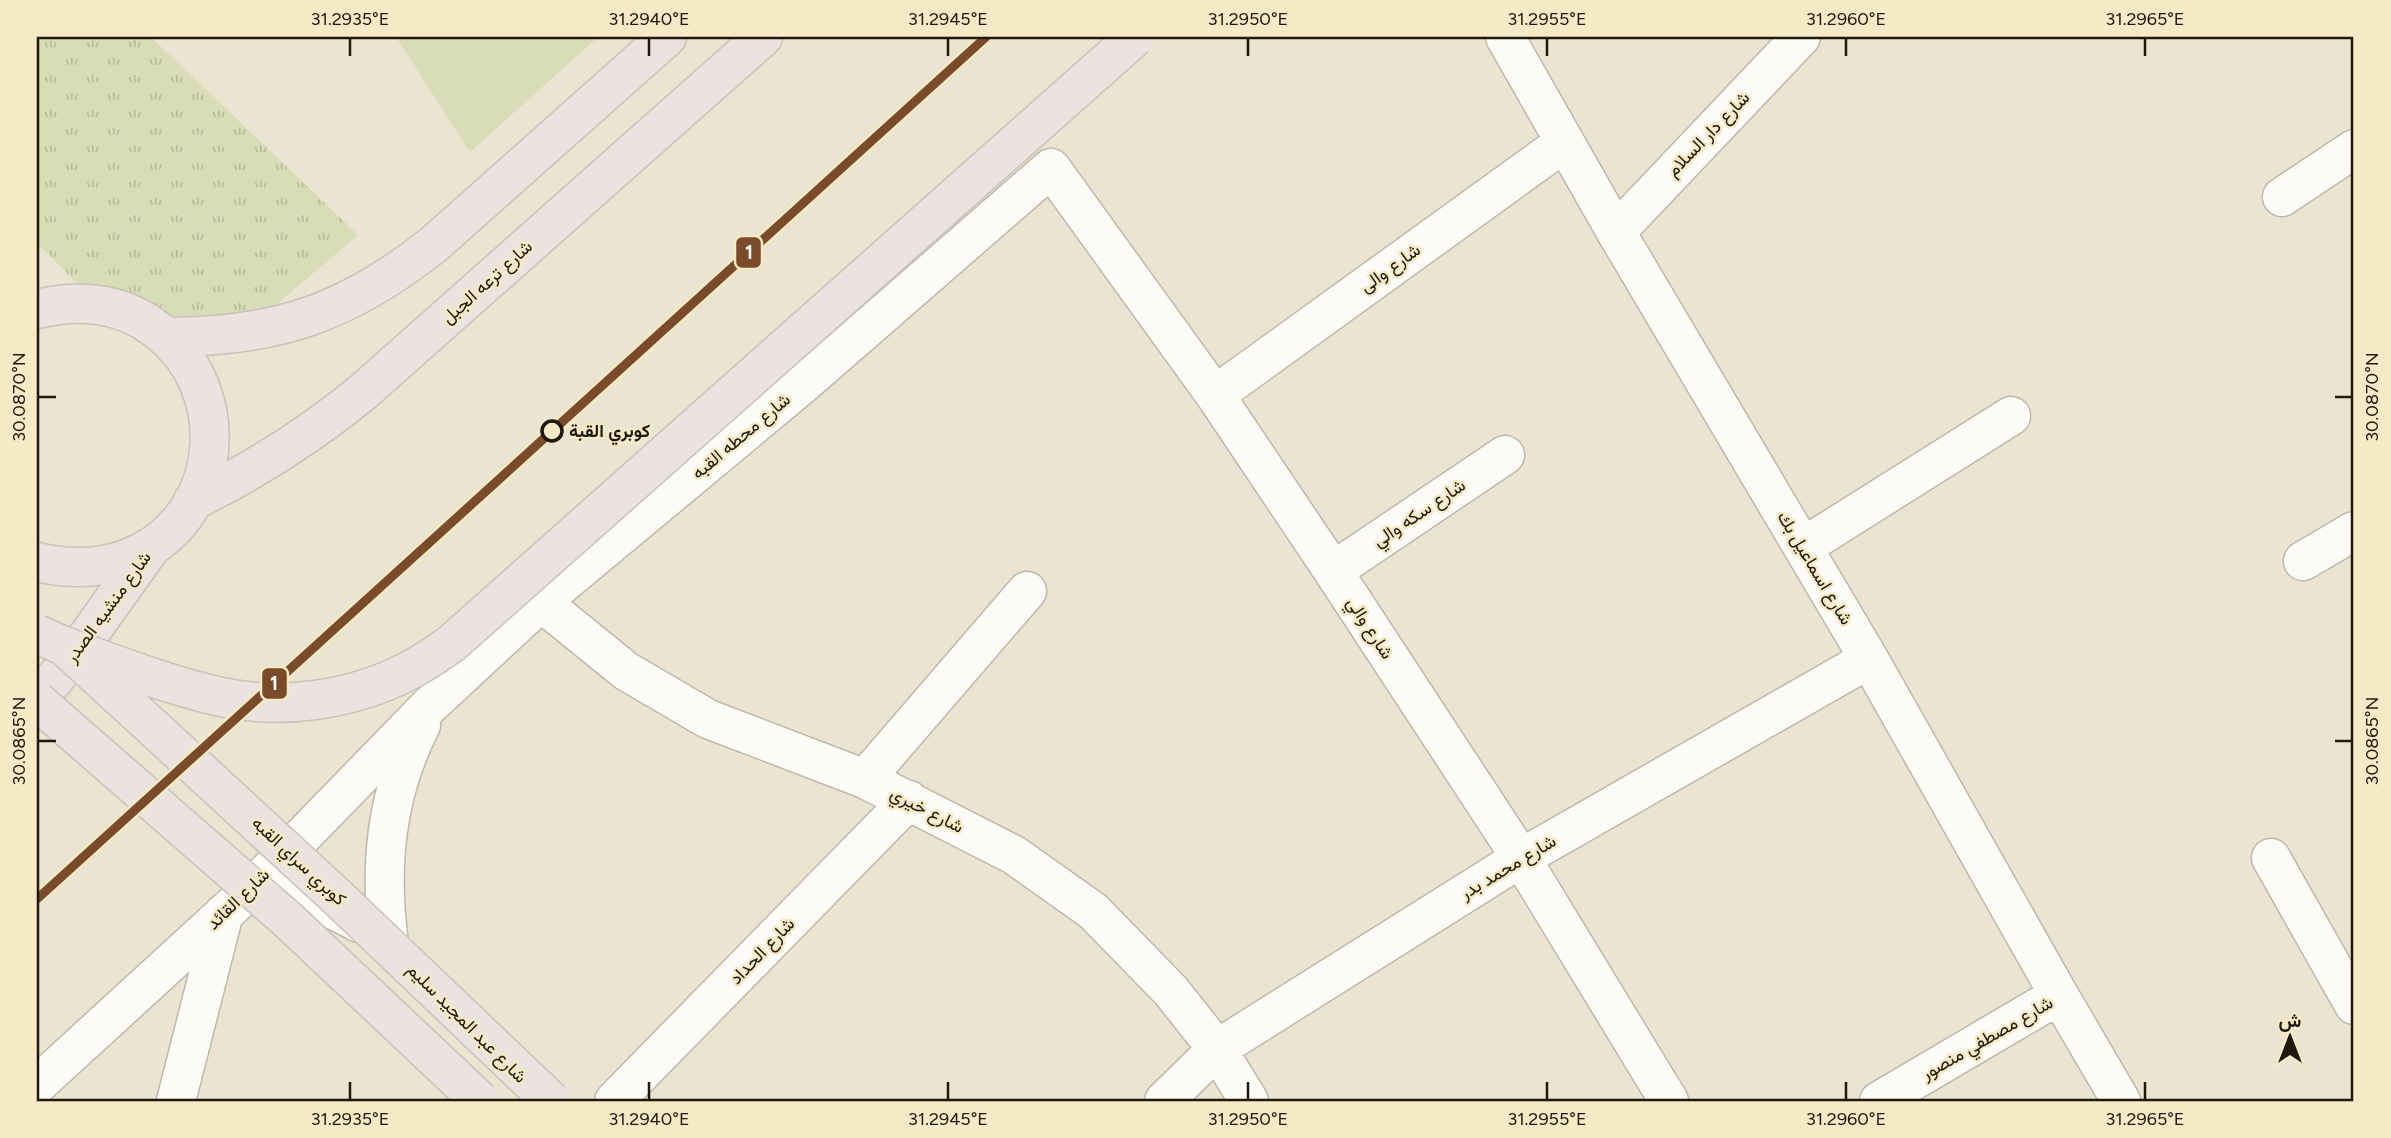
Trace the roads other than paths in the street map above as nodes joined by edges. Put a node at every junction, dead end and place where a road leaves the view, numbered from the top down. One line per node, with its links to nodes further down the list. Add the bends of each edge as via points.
1 (667, 37): 12 (main road, via 433,245 374,287 343,304 275,327 239,334)
2 (1135, 37): 25 (main road, bridge, via 451,644 410,671 364,689 316,700 267,702 219,697)
3 (1505, 37): 6 (street, شارع اسماعيل بك)
4 (1801, 37): 10 (street, شارع دار السلام)
5 (753, 40): 16 (main road, شارع ترعه الجبل, via 325,424 239,479)
6 (1565, 142): 10 (street, شارع اسماعيل بك); 13 (street, شارع والى)
7 (2354, 149): 9 (street)
8 (1051, 168): 13 (street, شارع والي); 24 (street, شارع محطه القبه)
9 (2282, 197)
10 (1616, 232): 19 (street, شارع اسماعيل بك)
11 (43, 303): 12 (main road, via 87,302 116,308)
12 (167, 337): 16 (main road, via 197,377 209,415 211,445)
13 (1215, 395): 22 (street, شارع والي)
14 (2011, 416): 19 (street)
15 (1505, 454): 22 (street, شارع سكه والي)
16 (193, 501): 18 (main road)
17 (2354, 531): 20 (street)
18 (152, 545): 21 (main road, via 97,567); 27 (main road, شارع منشيه الصدر)
19 (1803, 547): 26 (street, شارع اسماعيل بك)
20 (2302, 561)
21 (37, 562)
22 (1333, 571): 31 (street, شارع والي)
23 (1027, 592): 29 (street)
24 (541, 603): 28 (street, شارع محطه القبه); 29 (street, شارع خيري, via 626,671 708,719)
25 (50, 640): 42 (main road, كوبري سراي القبه, bridge, via 336,896)
26 (1869, 659): 31 (street, شارع محمد بدر); 35 (street, شارع اسماعيل بك)
27 (37, 701): 40 (main road, bridge, via 288,920)
28 (431, 704): 33 (street, شارع القائد); 34 (street, via 403,768 389,821 384,903)
29 (865, 779): 30 (street, شارع خيري)
30 (909, 800): 37 (street, شارع خيري, via 1014,855 1093,911 1171,991); 43 (street, شارع الحداد)
31 (1521, 858): 37 (street, شارع محمد بدر); 46 (street, شارع والي)
32 (2271, 858): 36 (street)
33 (237, 901): 34 (street, شارع عبد المجيد سليم, via 281,891 310,899 339,911); 38 (street, شارع القائد); 39 (street)
34 (390, 944): 41 (street, شارع عبد المجيد سليم)
35 (2059, 995): 47 (street, شارع مصطفي منصور); 48 (street, شارع اسماعيل بك)
36 (2354, 1005)
37 (1217, 1049): 44 (street, شارع محمد بدر); 45 (street, شارع خيري)
38 (37, 1085)
39 (176, 1101)
40 (480, 1101)
41 (544, 1101)
42 (551, 1101)
43 (614, 1101)
44 (1164, 1101)
45 (1249, 1101)
46 (1669, 1101)
47 (1879, 1101)
48 (2121, 1101)

